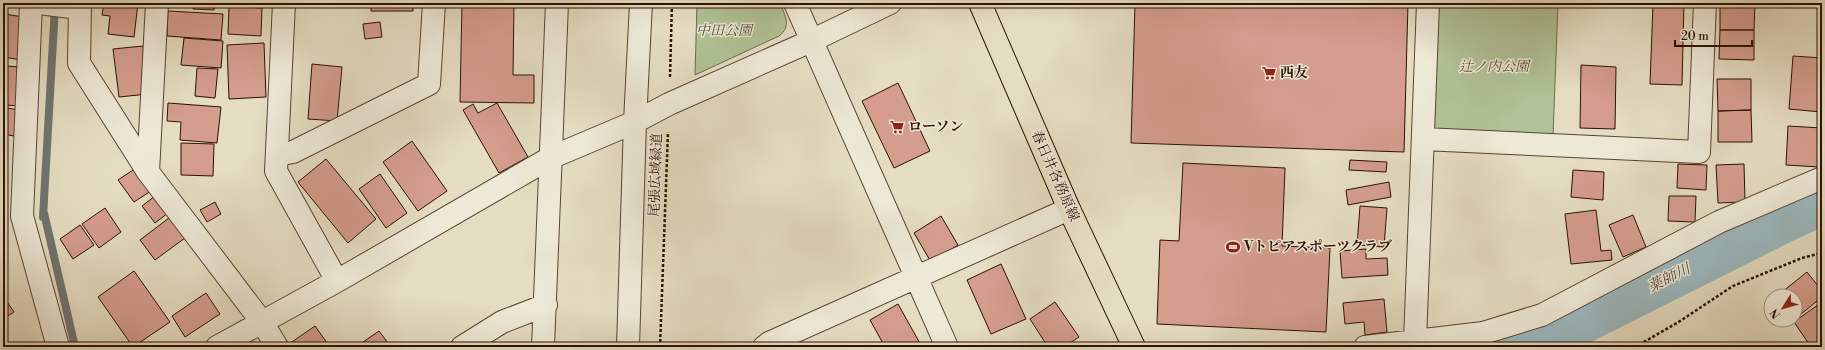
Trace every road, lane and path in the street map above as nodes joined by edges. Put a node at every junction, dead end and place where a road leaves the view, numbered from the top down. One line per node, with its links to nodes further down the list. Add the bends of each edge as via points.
1 (31, 3): 30 (street, via 22,216)
2 (39, 3): 14 (street)
3 (157, 3): 21 (street)
4 (284, 3): 19 (street)
5 (434, 3): 19 (street, via 429,84 293,152)
6 (557, 3): 20 (street)
7 (641, 3): 17 (street)
8 (672, 3): 16 (path, 尾張広域緑道)
9 (794, 3): 15 (street)
10 (890, 3): 15 (street)
11 (980, 3): 23 (main road, 春日井各務原線)
12 (1428, 3): 18 (street)
13 (1705, 3): 18 (street, via 1700,152)
14 (79, 6): 21 (street, via 79,63)
15 (810, 41): 16 (street); 25 (street)
16 (669, 104): 17 (street); 36 (path, 尾張広域緑道)
17 (635, 122): 20 (street); 35 (street)
18 (1423, 139): 29 (street)
19 (277, 156): 26 (street, via 276,171)
20 (550, 158): 26 (street); 27 (street)
21 (148, 172): 28 (street)
22 (1822, 178): 29 (street, via 1719,222 1542,315 1483,333)
23 (1069, 209): 25 (street); 39 (main road, 春日井各務原線)
24 (1822, 253): 41 (path, via 1802,258 1733,286 1677,324)
25 (917, 278): 37 (street); 38 (street)
26 (337, 281): 28 (street)
27 (546, 304): 33 (street, via 502,322); 34 (street)
28 (262, 322): 31 (street); 32 (street)
29 (1415, 341): 40 (street)
30 (58, 347)
31 (217, 347)
32 (277, 347)
33 (462, 347)
34 (543, 347)
35 (628, 347)
36 (660, 347)
37 (764, 347)
38 (947, 347)
39 (1134, 347)
40 (1365, 347)
41 (1636, 347)

